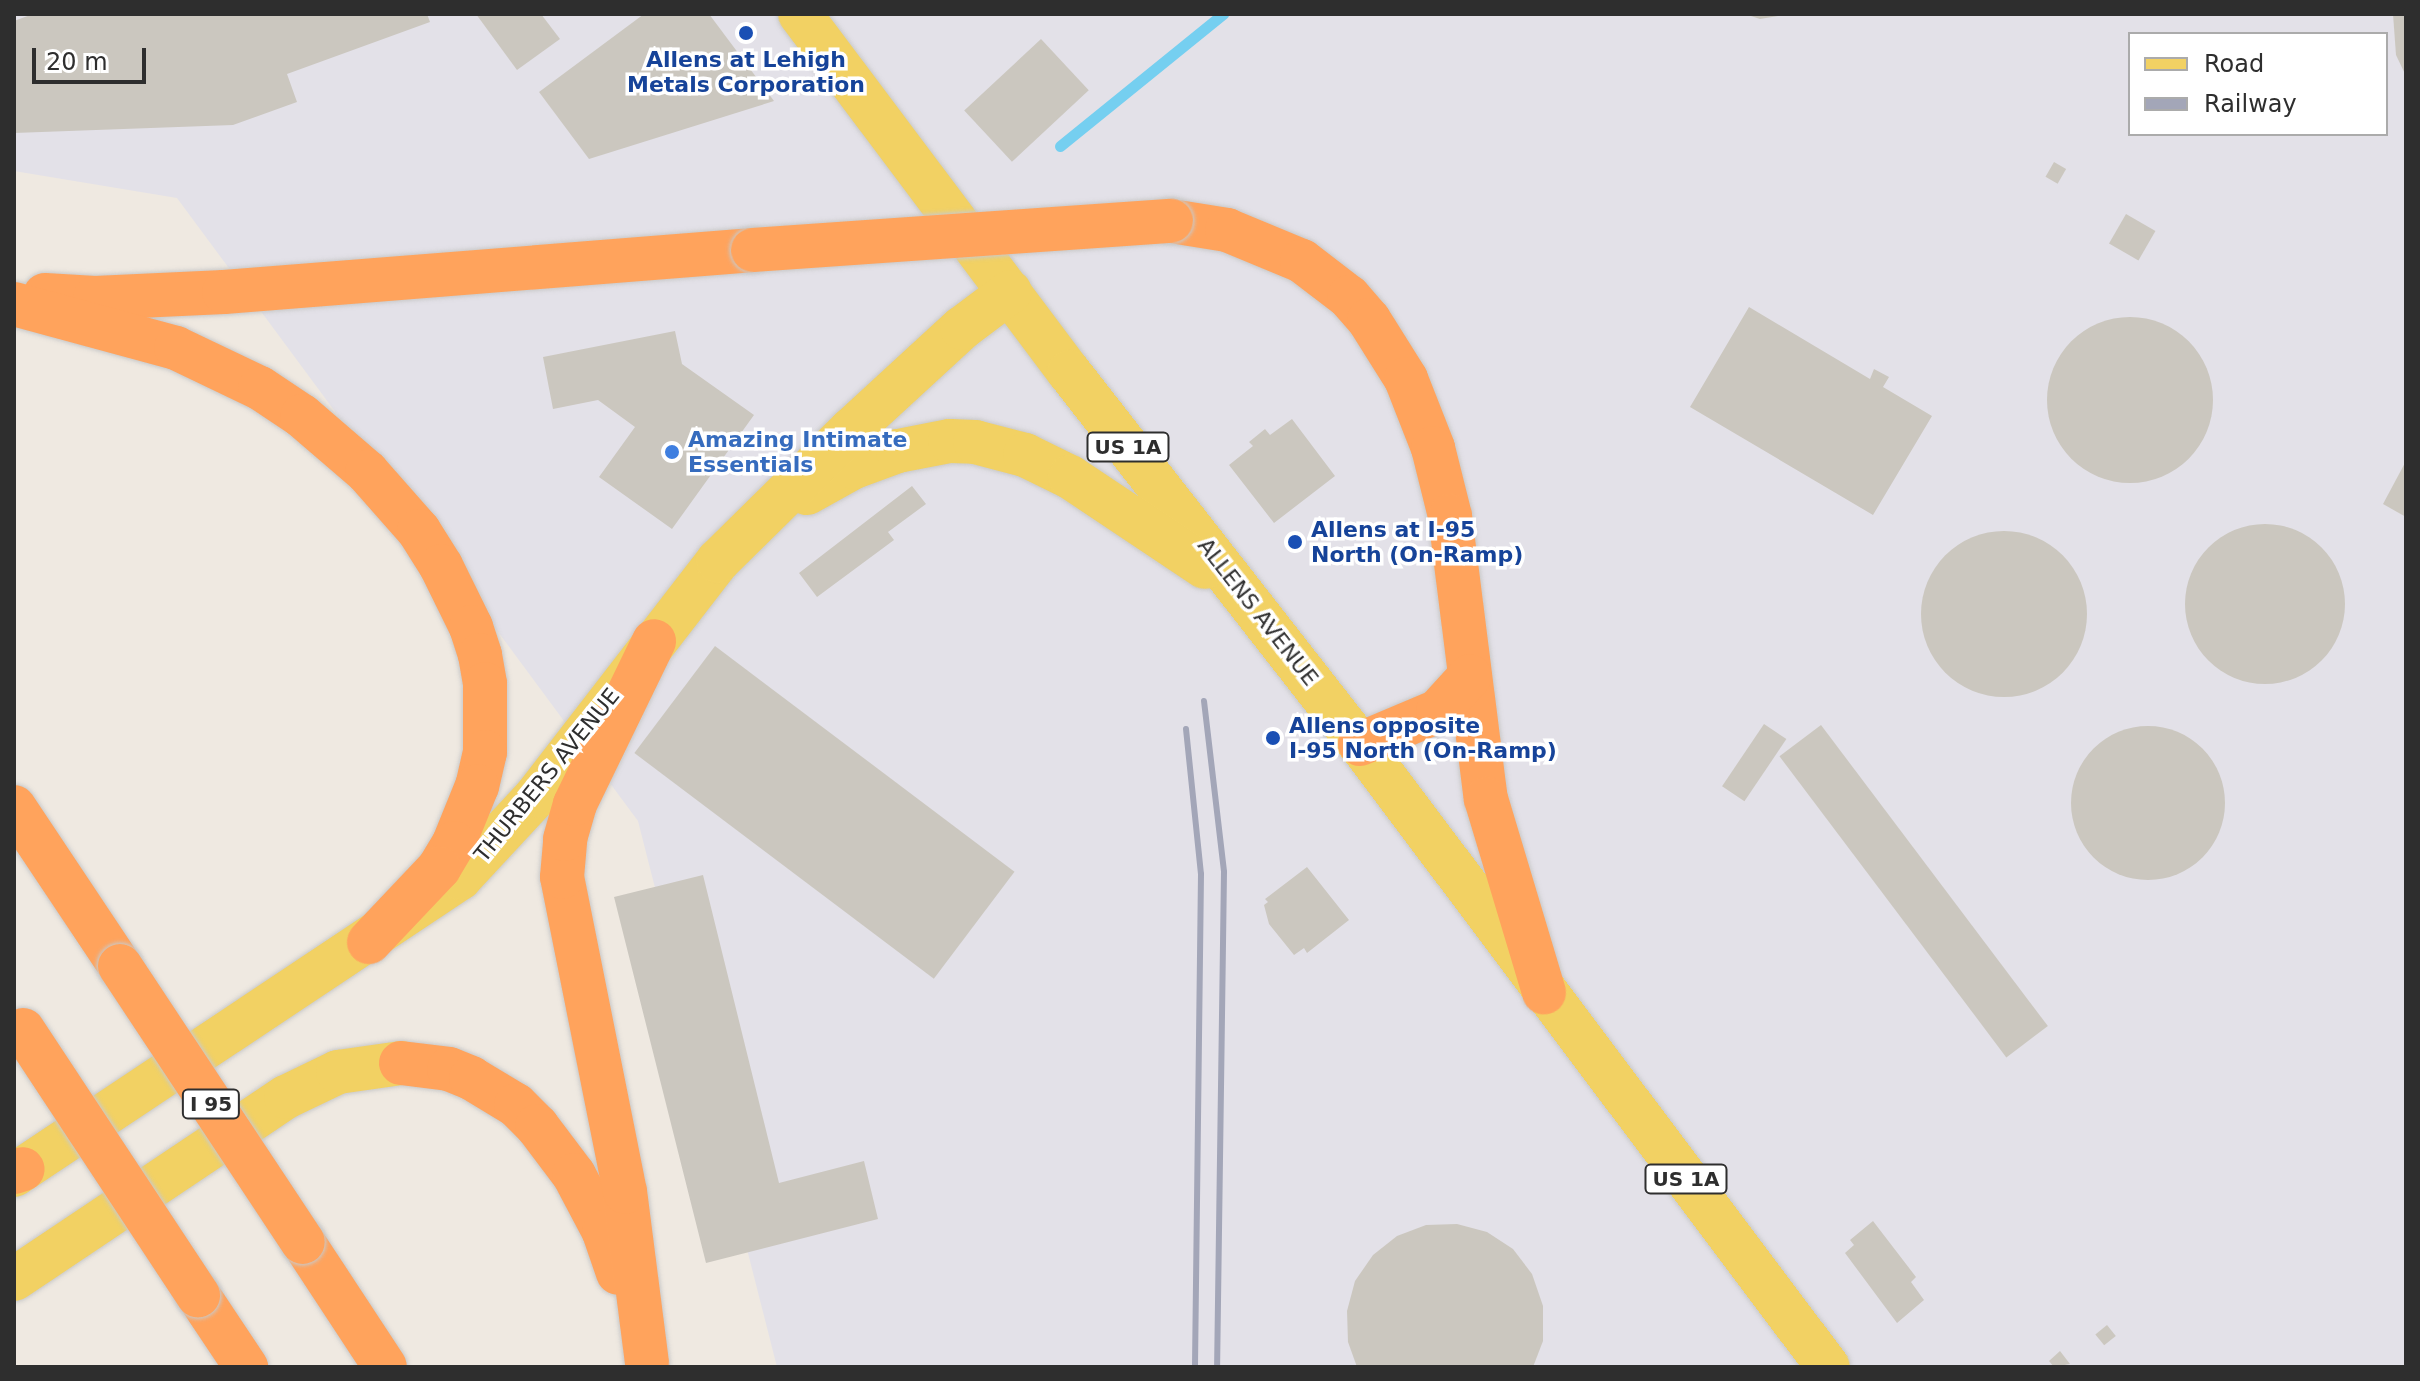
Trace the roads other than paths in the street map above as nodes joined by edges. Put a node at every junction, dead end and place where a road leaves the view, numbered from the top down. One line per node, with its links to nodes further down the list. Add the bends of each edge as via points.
1 (800, 14): 2 (main road, ALLENS AVENUE / US 1A)
2 (1010, 292): 5 (main road, THURBERS AVENUE, via 962,328); 6 (main road, ALLENS AVENUE / US 1A)
3 (14, 293): 8 (highway, bridge, via 95,298 210,293 1171,221 1227,230 1302,261 1349,297 1389,348 1420,414 1442,481)
4 (14, 304): 11 (highway, via 176,348 260,388 367,472 419,531 441,566 480,655 485,752 472,801 439,868)
5 (756, 522): 6 (main road, via 875,458 925,445 975,442 1025,455 1070,477); 7 (main road, THURBERS AVENUE, via 688,595)
6 (1249, 599): 9 (main road, ALLENS AVENUE / US 1A)
7 (654, 641): 11 (main road, THURBERS AVENUE, via 486,853 460,878); 17 (highway, via 575,804 562,877 625,1192)
8 (1470, 676): 9 (highway, via 1438,711); 12 (highway, via 1486,799)
9 (1360, 744): 12 (main road, ALLENS AVENUE / US 1A)
10 (14, 807): 19 (highway, I 95, bridge)
11 (369, 942): 15 (main road, THURBERS AVENUE)
12 (1544, 992): 20 (main road, ALLENS AVENUE / US 1A)
13 (19, 1023): 18 (highway, bridge)
14 (401, 1063): 16 (main road, via 338,1072 286,1097); 17 (highway, via 449,1069 471,1078 516,1105 537,1126 574,1175 599,1221)
15 (17, 1172)
16 (14, 1279)
17 (647, 1365)
18 (246, 1367)
19 (385, 1367)
20 (1828, 1367)

